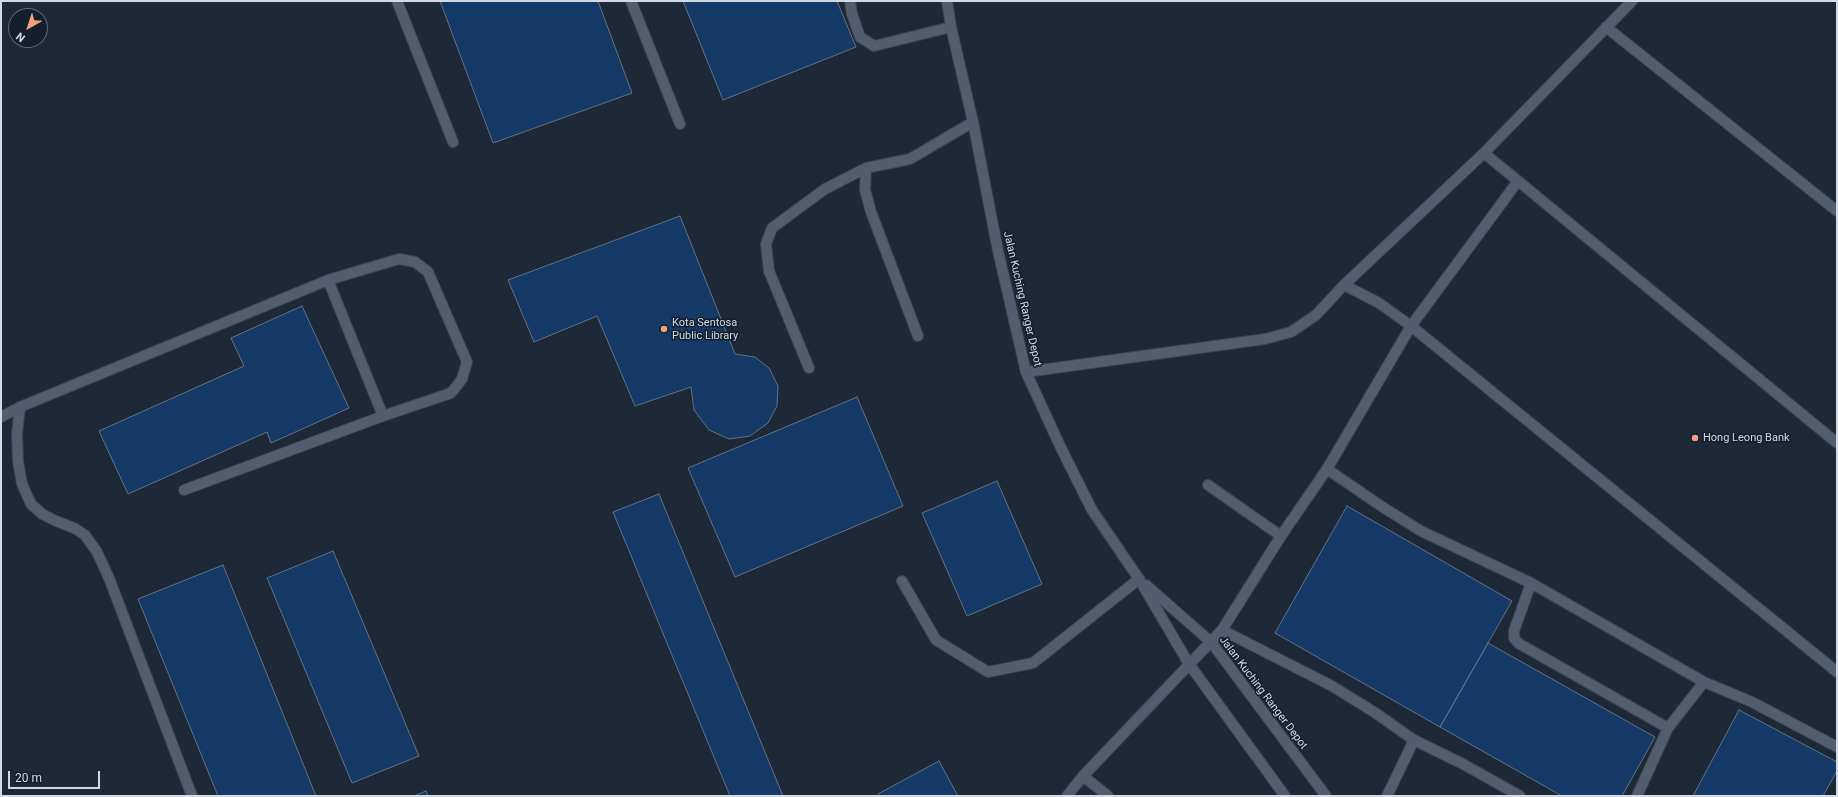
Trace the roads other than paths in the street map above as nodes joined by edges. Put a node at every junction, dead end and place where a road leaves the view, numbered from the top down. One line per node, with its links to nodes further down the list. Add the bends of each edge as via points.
1 (397, 1): 10 (street)
2 (631, 1): 9 (street)
3 (850, 1): 6 (street, via 860,37 874,46)
4 (947, 1): 6 (street, Jalan Kuching Ranger Depot)
5 (1632, 1): 7 (street)
6 (951, 27): 8 (street, Jalan Kuching Ranger Depot)
7 (1606, 27): 11 (street); 14 (street)
8 (973, 122): 12 (street, via 910,159); 20 (street, Jalan Kuching Ranger Depot, via 998,251)
9 (680, 124)
10 (452, 142)
11 (1484, 153): 13 (street); 16 (street)
12 (866, 168): 18 (street, via 865,190 871,212); 19 (street, via 825,189 772,228 766,244 769,271)
13 (1518, 181): 17 (street); 24 (street)
14 (1837, 211)
15 (328, 280): 21 (street); 22 (street); 22 (street, via 399,259 415,262 428,272 467,362 462,379 451,393)
16 (1344, 285): 17 (street, via 1379,303); 20 (street, via 1316,315 1291,332 1265,339)
17 (1411, 326): 25 (street); 35 (street)
18 (918, 336)
19 (809, 368)
20 (1026, 372): 29 (street, Jalan Kuching Ranger Depot, via 1092,510)
21 (20, 407): 23 (street); 41 (street, via 17,434 22,484 31,504 42,514 85,535 97,552 110,578)
22 (383, 416): 27 (street)
23 (1, 417)
24 (1837, 443)
25 (1327, 469): 28 (street); 31 (street, via 1421,531)
26 (1208, 485): 28 (street)
27 (184, 490)
28 (1281, 536): 32 (street)
29 (1139, 579): 30 (street, via 1034,663 988,672 936,640); 33 (street, Jalan Kuching Ranger Depot); 34 (street, Jalan Kuching Ranger Depot)
30 (902, 581)
31 (1531, 583): 36 (street); 37 (street, via 1514,631 1514,638 1518,643)
32 (1222, 630): 33 (street); 38 (street, via 1332,686)
33 (1211, 642): 34 (street); 45 (street, Jalan Kuching Ranger Depot)
34 (1189, 664): 40 (street); 44 (street, Jalan Kuching Ranger Depot)
35 (1837, 672)
36 (1704, 682): 37 (street); 39 (street, via 1752,702)
37 (1668, 728): 48 (street)
38 (1414, 740): 46 (street); 47 (street)
39 (1837, 747)
40 (1083, 776): 42 (street); 43 (street)
41 (192, 796)
42 (1067, 796)
43 (1108, 796)
44 (1285, 796)
45 (1326, 796)
46 (1388, 796)
47 (1520, 796)
48 (1637, 796)

